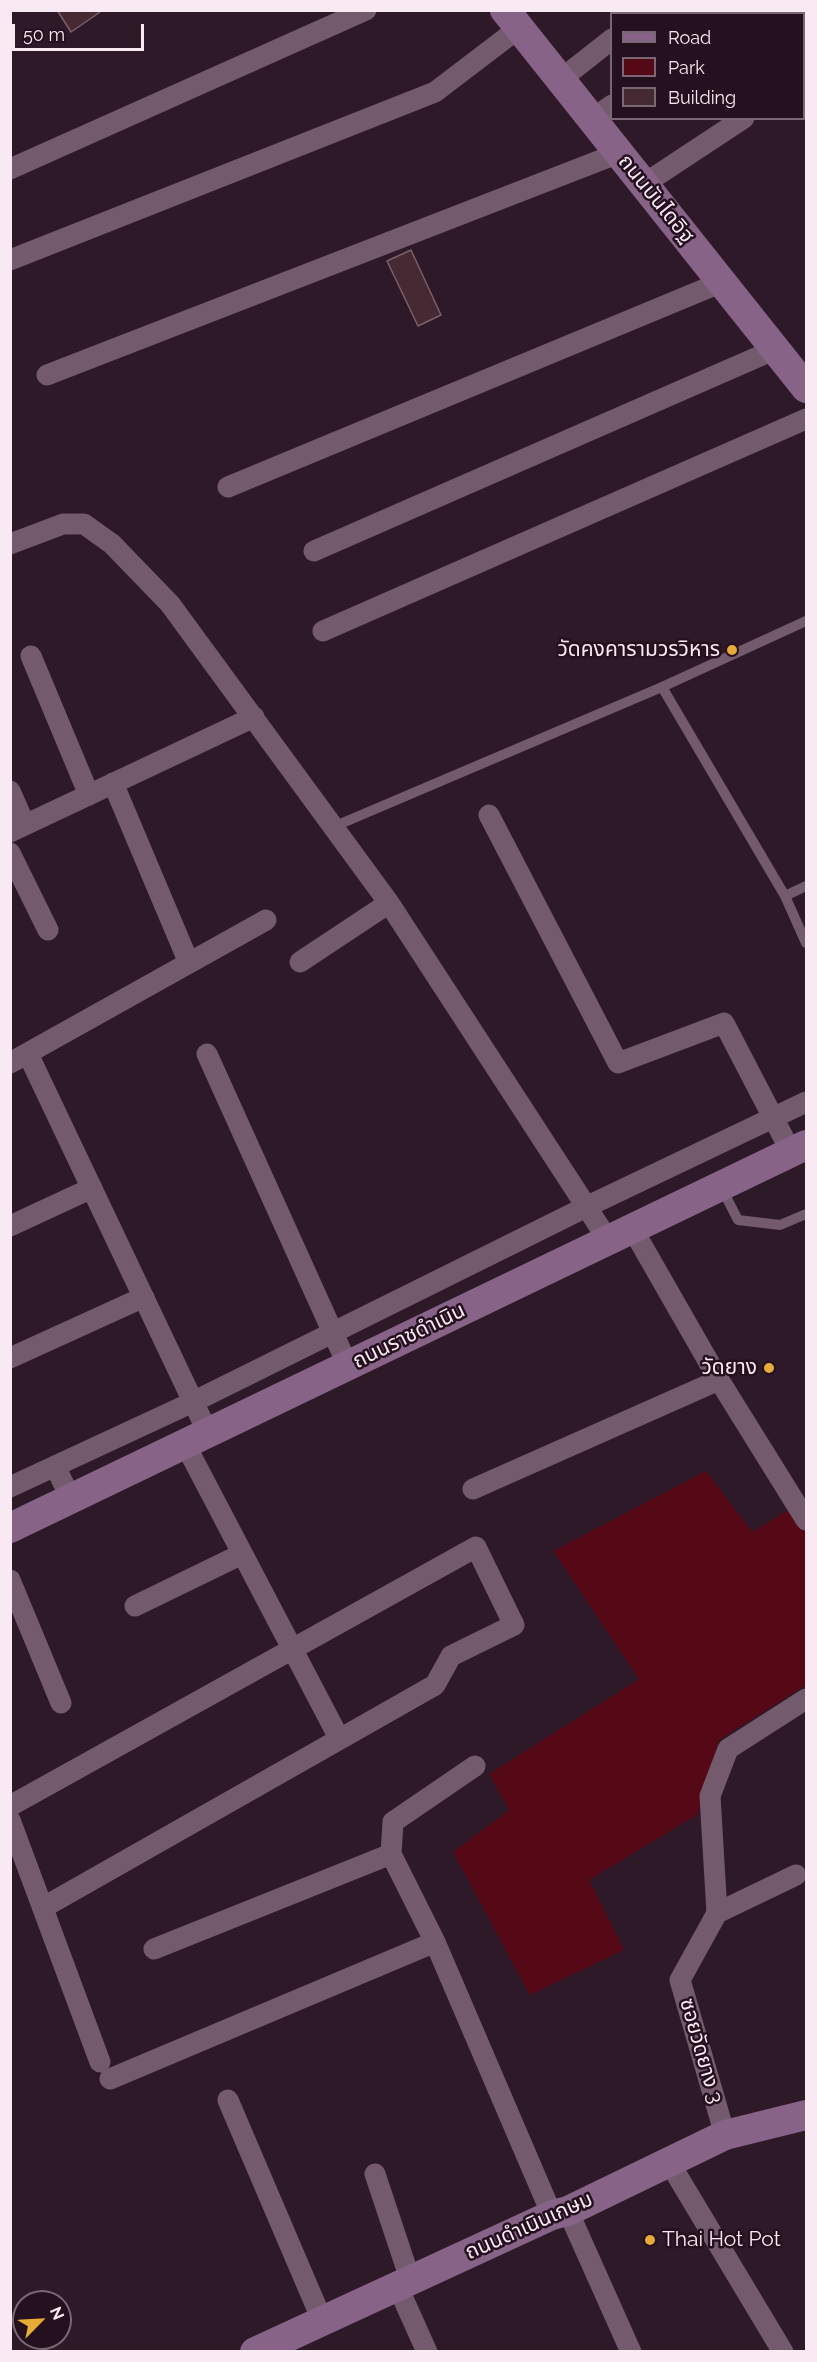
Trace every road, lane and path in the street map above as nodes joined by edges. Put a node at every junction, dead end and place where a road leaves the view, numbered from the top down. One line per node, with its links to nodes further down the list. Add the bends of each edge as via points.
1 (366, 10): 8 (street)
2 (512, 19): 4 (main road, ถนนบันไดอิฐ); 10 (street, via 435,92)
3 (610, 41): 4 (street)
4 (560, 80): 5 (main road, ถนนบันไดอิฐ)
5 (602, 112): 7 (main road, ถนนบันไดอิฐ)
6 (741, 120): 9 (street)
7 (619, 153): 9 (main road, ถนนบันไดอิฐ); 13 (street)
8 (10, 169)
9 (644, 184): 11 (main road, ถนนบันไดอิฐ)
10 (10, 260)
11 (722, 282): 12 (main road, ถนนบันไดอิฐ); 16 (street)
12 (776, 349): 14 (main road, ถนนบันไดอิฐ); 18 (street)
13 (47, 375)
14 (807, 388)
15 (807, 419): 20 (street)
16 (228, 487)
17 (10, 544): 23 (street, via 63,524 84,524 112,544 170,604)
18 (314, 551)
19 (807, 621): 22 (lane)
20 (323, 631)
21 (31, 656): 26 (street)
22 (662, 687): 28 (lane); 32 (lane)
23 (254, 717): 24 (street); 28 (street)
24 (113, 783): 26 (street); 38 (street)
25 (10, 791): 29 (street)
26 (89, 795): 29 (street)
27 (489, 815): 42 (street, via 618,1063 724,1023)
28 (333, 827): 33 (street)
29 (18, 828)
30 (10, 853): 35 (street)
31 (807, 886): 32 (lane)
32 (785, 896): 36 (lane)
33 (389, 903): 37 (street); 46 (street)
34 (266, 920): 38 (street)
35 (48, 930)
36 (807, 943)
37 (300, 962)
38 (189, 963): 40 (street)
39 (207, 1054): 51 (street)
40 (19, 1058): 45 (street)
41 (807, 1101): 42 (street)
42 (773, 1117): 43 (street); 46 (street)
43 (799, 1148): 44 (main road, ถนนราชดำเนิน)
44 (720, 1186): 47 (lane, via 738,1220 780,1225); 49 (main road, ถนนราชดำเนิน)
45 (92, 1188): 48 (street); 50 (street)
46 (586, 1207): 49 (street); 51 (street)
47 (807, 1214)
48 (10, 1226)
49 (620, 1234): 53 (main road, ถนนราชดำเนิน); 54 (street)
50 (144, 1297): 52 (street); 55 (street)
51 (333, 1333): 53 (street); 55 (street)
52 (10, 1358)
53 (348, 1366): 56 (main road, ถนนราชดำเนิน)
54 (719, 1380): 59 (street); 61 (street)
55 (193, 1402): 56 (street); 57 (street)
56 (196, 1439): 60 (main road, ถนนราชดำเนิน); 63 (street)
57 (56, 1466): 58 (street); 60 (street)
58 (10, 1487)
59 (472, 1489)
60 (71, 1499): 62 (main road, ถนนราชดำเนิน)
61 (807, 1521)
62 (10, 1528)
63 (242, 1554): 65 (street); 66 (street)
64 (10, 1580): 68 (street)
65 (135, 1606)
66 (293, 1650): 69 (street); 69 (street, via 476,1547 514,1625 452,1656 435,1685); 71 (street)
67 (807, 1699): 76 (street, via 728,1749 710,1796)
68 (61, 1703)
69 (339, 1738): 75 (street)
70 (475, 1766): 73 (street, via 393,1822)
71 (10, 1806)
72 (10, 1820): 75 (street)
73 (391, 1854): 77 (street); 78 (street)
74 (796, 1875): 76 (street)
75 (44, 1907): 77 (street, via 105,2070)
76 (717, 1913): 81 (street, ซอยวัดยาง 3, via 680,1980)
77 (435, 1942): 84 (street)
78 (154, 1950)
79 (228, 2100): 86 (street)
80 (807, 2115): 81 (main road, ถนนดำเนินเกษม)
81 (725, 2135): 82 (main road, ถนนดำเนินเกษม)
82 (669, 2162): 84 (main road, ถนนดำเนินเกษม); 90 (street)
83 (375, 2174): 85 (street)
84 (560, 2213): 85 (main road, ถนนดำเนินเกษม); 89 (street)
85 (404, 2282): 86 (main road, ถนนดำเนินเกษม); 88 (street)
86 (322, 2320): 87 (main road, ถนนดำเนินเกษม)
87 (255, 2352)
88 (427, 2352)
89 (631, 2352)
90 (783, 2352)

